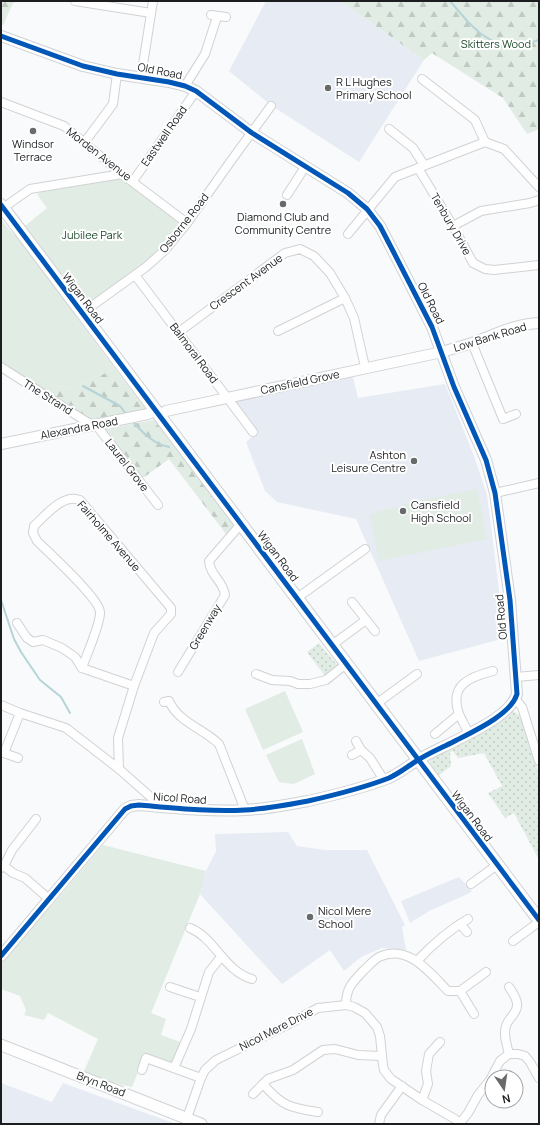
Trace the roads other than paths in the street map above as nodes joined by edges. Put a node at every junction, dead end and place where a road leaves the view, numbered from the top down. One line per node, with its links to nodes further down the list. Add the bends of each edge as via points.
1 (75, 1): 3 (street)
2 (153, 1): 3 (street)
3 (151, 13): 7 (street)
4 (226, 17): 9 (street, via 214,16 205,54)
5 (1, 36): 6 (street, Old Road, via 83,66)
6 (117, 74): 7 (street, Old Road); 16 (street, via 113,104)
7 (141, 77): 9 (street, Old Road)
8 (422, 79): 15 (street, via 476,120)
9 (185, 86): 10 (street, Old Road)
10 (196, 91): 14 (street, Old Road); 20 (street, Eastwell Road)
11 (1, 102): 16 (street, Morden Avenue, via 64,126)
12 (271, 106): 14 (street, Osborne Road)
13 (389, 129): 18 (street, Tenbury Drive, via 413,148)
14 (252, 133): 17 (street, Old Road); 26 (street, Osborne Road)
15 (485, 142): 18 (street); 21 (street, via 504,148)
16 (84, 143): 19 (street, Morden Avenue)
17 (305, 167): 22 (street); 25 (street, Old Road, via 348,193)
18 (421, 167): 25 (street, via 395,177); 27 (street, Tenbury Drive)
19 (122, 174): 20 (street, Morden Avenue); 24 (street, via 30,189)
20 (133, 181): 26 (street, Morden Avenue)
21 (539, 187)
22 (287, 195)
23 (539, 200): 27 (street, via 481,212)
24 (2, 207): 32 (main road, Wigan Road)
25 (367, 209): 28 (street); 37 (street, Old Road, via 380,226 432,327)
26 (187, 224): 30 (street, Osborne Road, via 165,250)
27 (453, 226): 29 (street, Tenbury Drive, via 473,263 485,269)
28 (348, 234)
29 (539, 265)
30 (135, 275): 32 (street, Osborne Road); 35 (street, Balmoral Road)
31 (345, 298): 34 (street); 35 (street, Crescent Avenue, via 330,273 314,256 300,249 285,253); 39 (street, Crescent Avenue, via 354,318)
32 (82, 313): 41 (main road, Wigan Road)
33 (539, 323): 36 (street, Low Bank Road, via 516,327)
34 (278, 331)
35 (179, 332): 40 (street, Balmoral Road)
36 (472, 343): 37 (street, Low Bank Road); 42 (street, via 503,419)
37 (442, 352): 39 (street, Cansfield Grove); 47 (street, Old Road, via 454,387 486,460)
38 (1, 367): 43 (street, The Strand)
39 (365, 367): 40 (street, Cansfield Grove)
40 (226, 398): 41 (street, Cansfield Grove); 44 (street, Balmoral Road)
41 (157, 412): 43 (street, Alexandra Road); 49 (main road, Wigan Road)
42 (516, 414)
43 (96, 425): 45 (street, Alexandra Road); 48 (street, Laurel Grove)
44 (253, 432)
45 (1, 444)
46 (539, 483): 47 (street)
47 (495, 493): 64 (street, Old Road, via 510,600)
48 (158, 506)
49 (241, 524): 51 (main road, Wigan Road); 60 (street, Greenway, via 209,561 210,568 224,587 225,595)
50 (365, 549): 51 (street)
51 (296, 598): 56 (main road, Wigan Road)
52 (352, 602): 53 (street)
53 (366, 620): 55 (street); 56 (street)
54 (21, 625): 58 (street, via 27,638 33,642 43,640 62,648 75,657)
55 (375, 631)
56 (332, 645): 57 (main road, Wigan Road)
57 (346, 664): 61 (street, via 326,680 310,684 272,680); 68 (main road, Wigan Road)
58 (82, 668): 65 (street); 65 (street, Fairholme Avenue, via 100,612 95,600 37,541 33,533 34,526 66,499 80,500 171,608 171,614 154,633)
59 (493, 671): 71 (street, via 464,682 458,690)
60 (178, 672)
61 (256, 674)
62 (417, 674): 68 (street)
63 (539, 675): 64 (street)
64 (516, 677): 66 (street, Old Road)
65 (134, 686): 81 (street, Fairholme Avenue, via 118,738)
66 (516, 700): 73 (street, via 499,716); 80 (street, via 522,706)
67 (164, 702): 84 (street, via 170,701 180,716 219,744)
68 (376, 704): 79 (main road, Wigan Road)
69 (1, 705): 70 (street)
70 (20, 713): 76 (street); 81 (street, via 66,728)
71 (459, 714): 72 (street); 73 (street)
72 (435, 734)
73 (469, 734): 79 (street)
74 (356, 741): 75 (street)
75 (361, 750): 77 (street); 82 (street, via 370,758)
76 (3, 753): 78 (street)
77 (352, 756)
78 (18, 758)
79 (418, 760): 82 (street, Nicol Road); 86 (main road, Wigan Road)
80 (539, 761)
81 (119, 769): 83 (street, via 153,799)
82 (384, 780): 84 (street, Nicol Road, via 330,796 288,805)
83 (156, 806): 84 (street, Nicol Road); 89 (street, Nicol Road, via 139,805 125,809)
84 (245, 810)
85 (36, 818): 87 (street, via 12,850)
86 (497, 865): 88 (street); 91 (main road, Wigan Road)
87 (3, 867): 89 (street, via 25,878)
88 (471, 884)
89 (50, 899): 96 (street, Nicol Road)
90 (468, 919): 92 (street)
91 (539, 920): 95 (street)
92 (460, 924): 94 (street); 98 (street, via 428,948)
93 (190, 928): 97 (street, via 201,935)
94 (467, 932)
95 (513, 941)
96 (1, 956)
97 (221, 957): 100 (street, via 240,974); 104 (street, via 211,967)
98 (417, 961): 103 (street, via 448,991); 105 (street, via 407,955 391,954 379,957 349,986)
99 (486, 972): 103 (street)
100 (252, 979)
101 (170, 986): 104 (street)
102 (508, 987): 109 (street, via 518,1004 505,1029)
103 (460, 991): 106 (street)
104 (200, 997): 111 (street, via 191,1029)
105 (346, 1005): 110 (street, Nicol Mere Drive, via 365,1013 373,1022 380,1036); 113 (street, Nicol Mere Drive, via 318,1008 216,1060 205,1070)
106 (474, 1014)
107 (440, 1042): 118 (street, via 429,1054 426,1071 428,1084)
108 (1, 1045): 120 (main road, Bryn Road)
109 (509, 1054): 114 (street, via 525,1056); 121 (street, via 500,1060 490,1080)
110 (381, 1056): 115 (street, via 358,1055 329,1049 318,1053 293,1070 272,1076); 116 (street, Nicol Mere Drive, via 388,1075)
111 (174, 1068): 112 (street, via 146,1058); 113 (street)
112 (142, 1070)
113 (201, 1078): 120 (street, Nicol Mere Drive)
114 (539, 1078)
115 (263, 1084): 117 (street); 119 (street, via 285,1105)
116 (402, 1086): 118 (street, Nicol Mere Drive); 123 (street, via 382,1112)
117 (253, 1094)
118 (422, 1100): 121 (street, Nicol Mere Drive)
119 (318, 1112)
120 (187, 1118): 122 (main road, Bryn Road)
121 (460, 1123)
122 (202, 1124)
123 (378, 1124)

